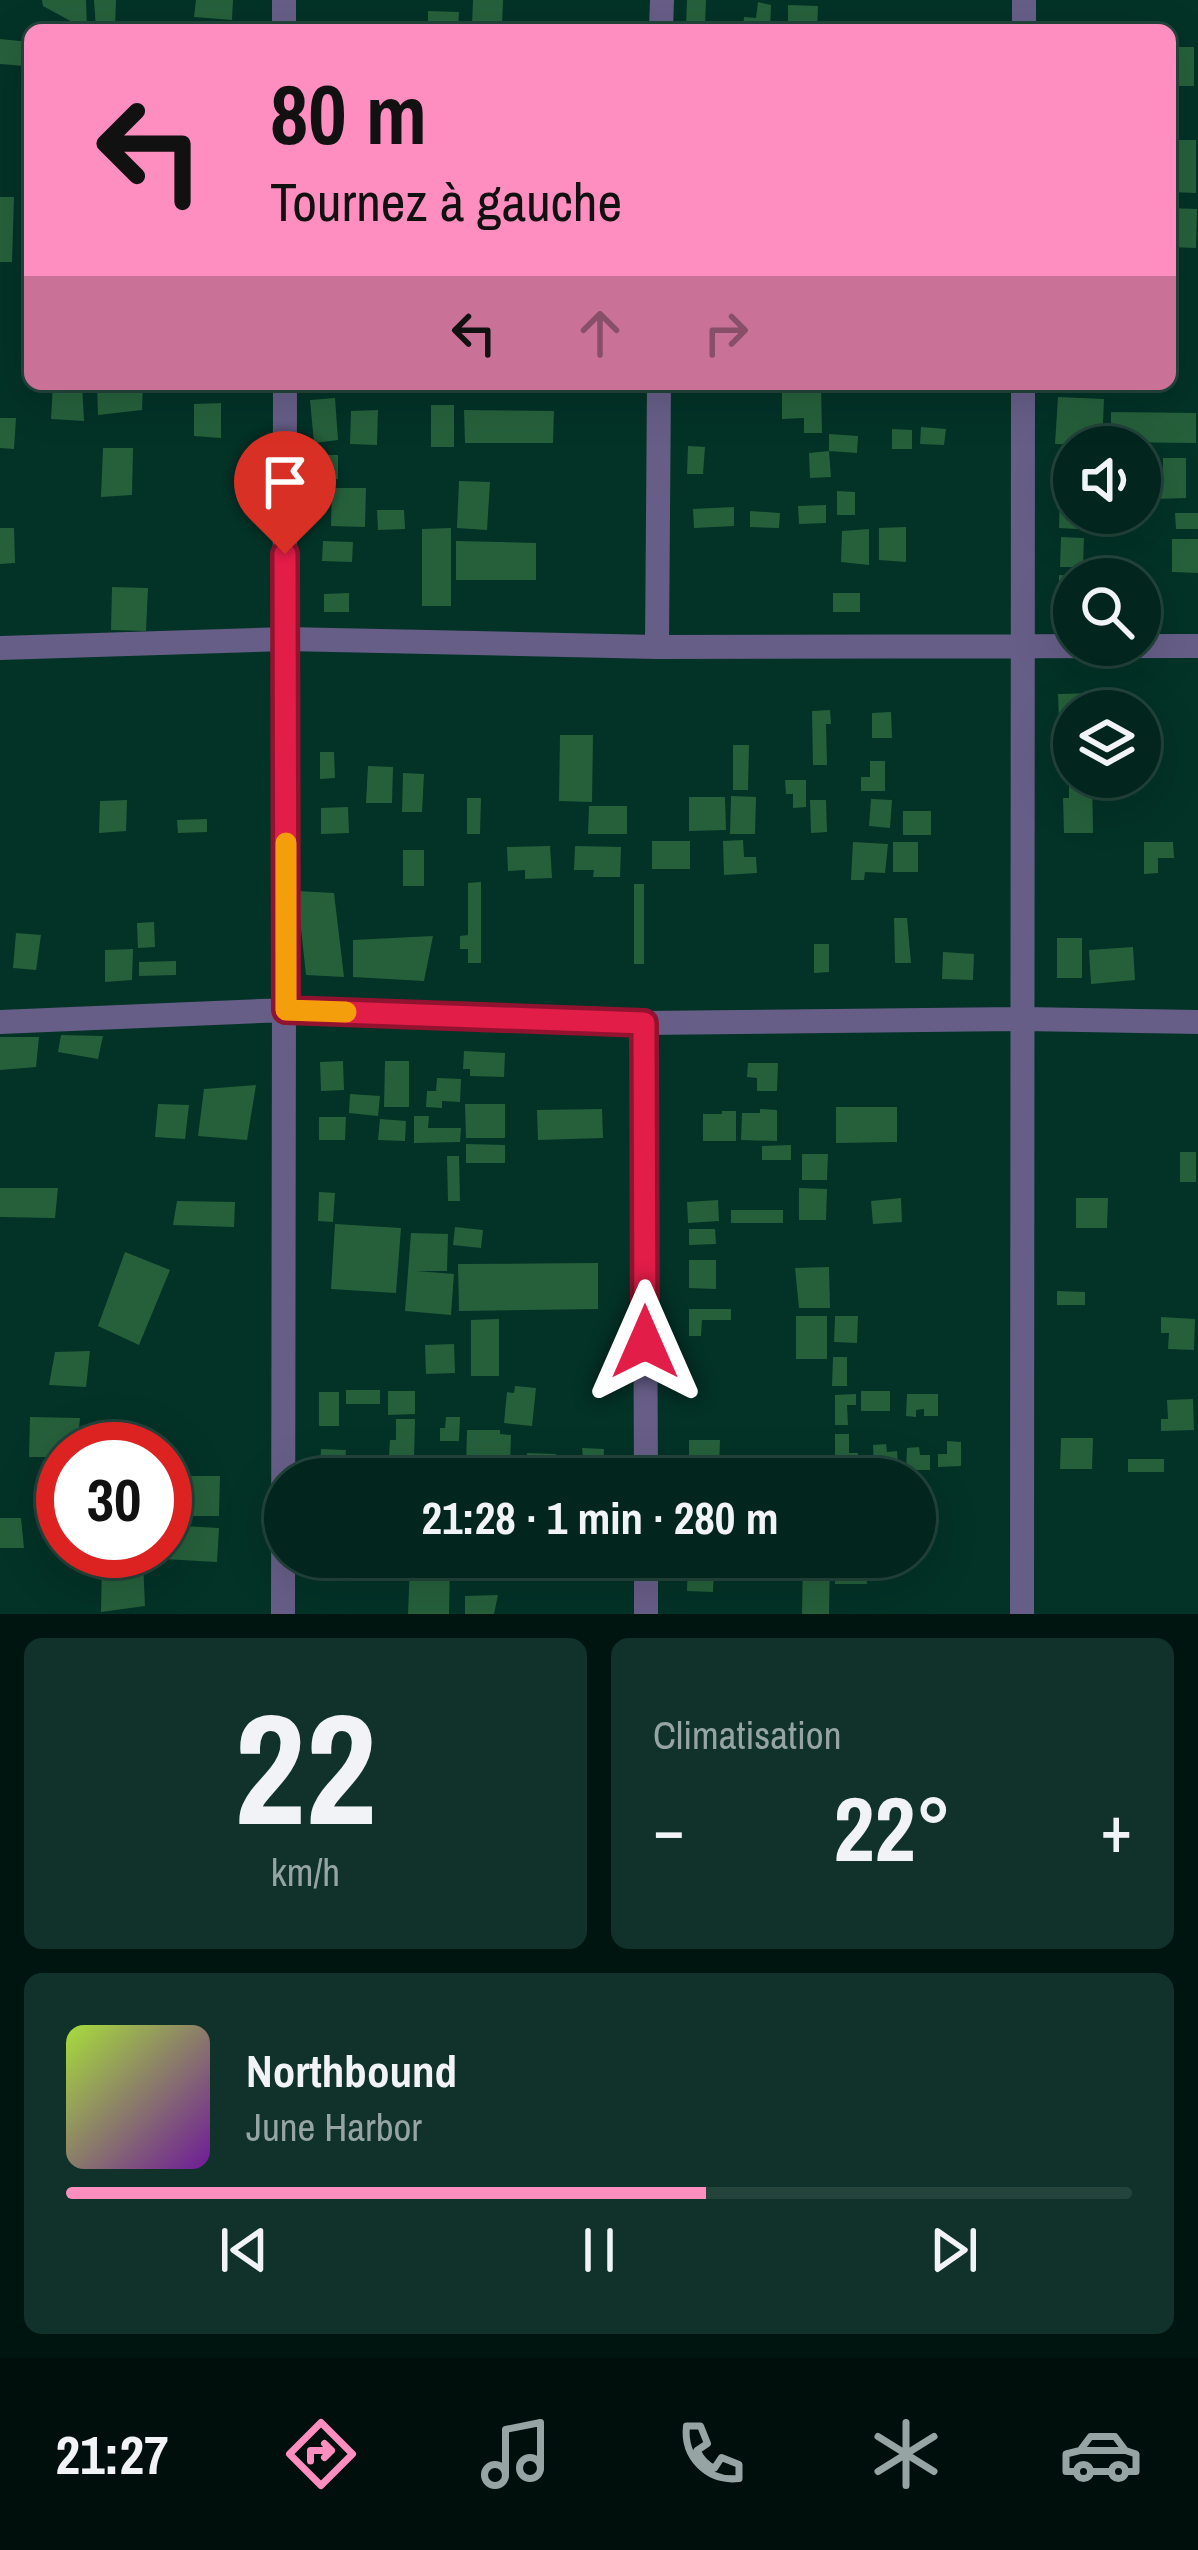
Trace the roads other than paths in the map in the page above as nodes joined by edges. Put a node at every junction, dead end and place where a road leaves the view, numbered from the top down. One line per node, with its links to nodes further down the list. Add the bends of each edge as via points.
1 (285, 390): 4 (street)
2 (658, 390): 5 (street)
3 (1023, 390): 8 (street)
4 (286, 639): 5 (street); 7 (street); 9 (street)
5 (656, 646): 8 (street)
6 (1198, 646): 8 (street)
7 (0, 648)
8 (1023, 648): 10 (street)
9 (286, 1010): 11 (street); 13 (street); 16 (street)
10 (1024, 1018): 12 (street); 13 (street); 18 (street)
11 (0, 1022)
12 (1198, 1022)
13 (644, 1023): 14 (street)
14 (646, 1458)
15 (646, 1578): 17 (street)
16 (283, 1614)
17 (646, 1614)
18 (1022, 1614)

